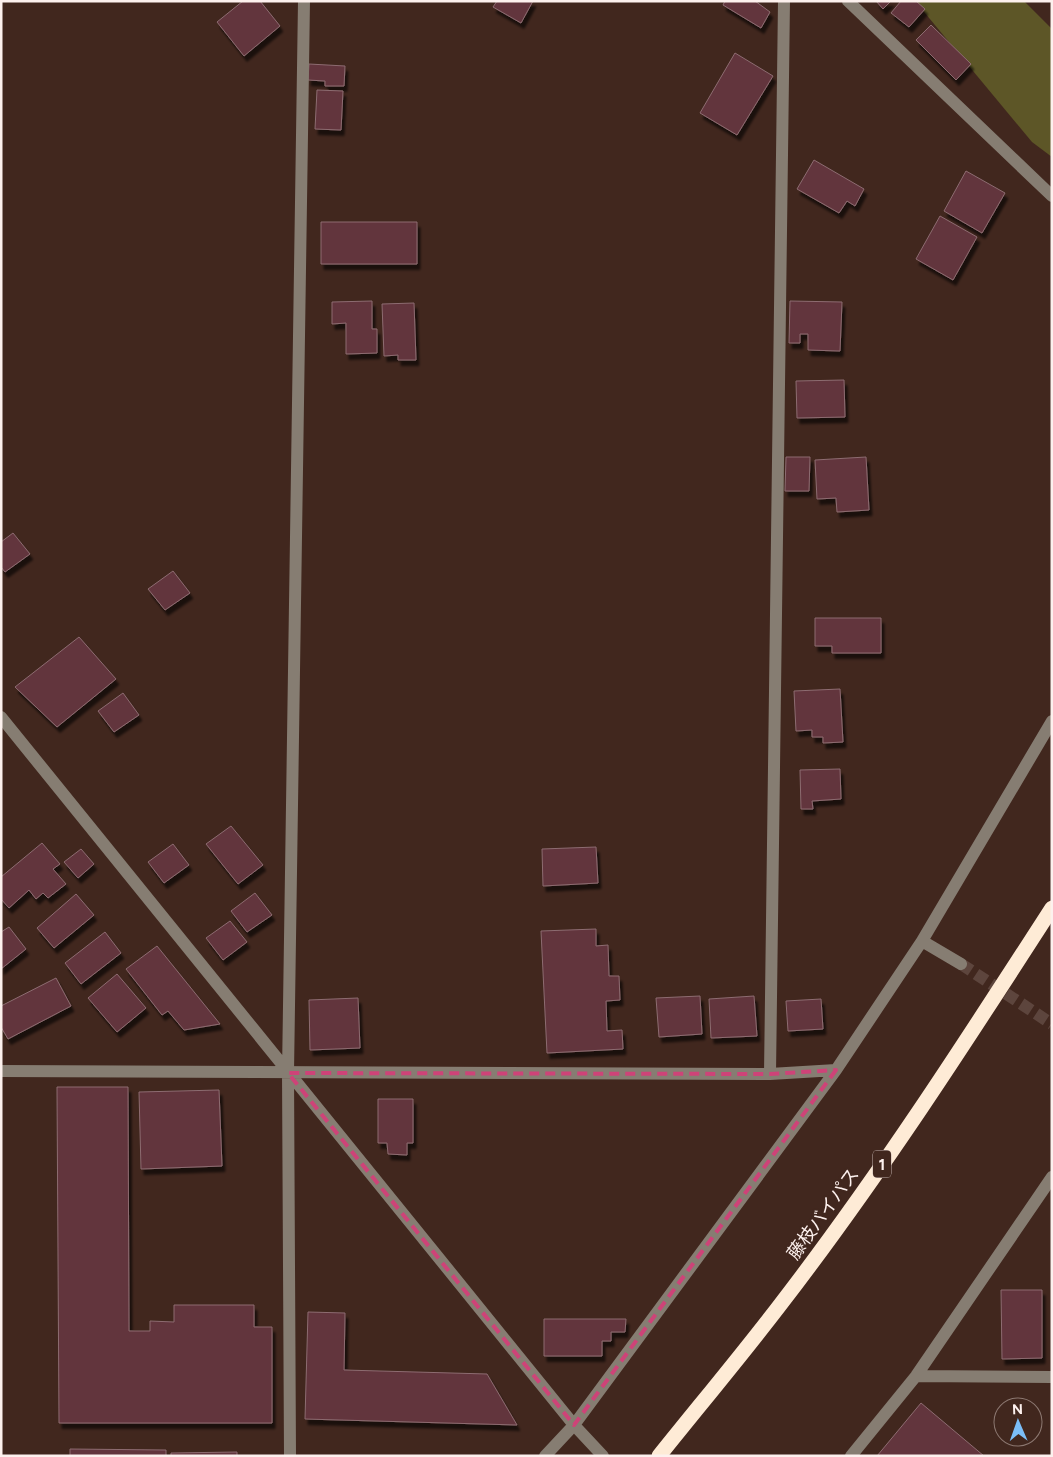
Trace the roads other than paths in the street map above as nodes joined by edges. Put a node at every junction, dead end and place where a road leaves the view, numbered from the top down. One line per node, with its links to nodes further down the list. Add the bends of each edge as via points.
1 (304, 1): 12 (street)
2 (784, 1): 13 (street)
3 (848, 1): 4 (street)
4 (1052, 196)
5 (1, 717): 12 (street)
6 (1052, 721): 8 (street)
7 (1052, 908): 21 (highway, 藤枝バイパス / 1, via 958,1054 873,1176 781,1304)
8 (922, 941): 9 (street); 10 (street)
9 (961, 964)
10 (836, 1070): 13 (street); 17 (street)
11 (1, 1071): 12 (street)
12 (288, 1073): 13 (street); 17 (street); 18 (street)
13 (770, 1074)
14 (1052, 1177): 15 (street)
15 (916, 1376): 16 (street); 22 (street)
16 (1052, 1377)
17 (574, 1425): 19 (street); 20 (street)
18 (290, 1456)
19 (545, 1456)
20 (603, 1456)
21 (659, 1456)
22 (852, 1456)

